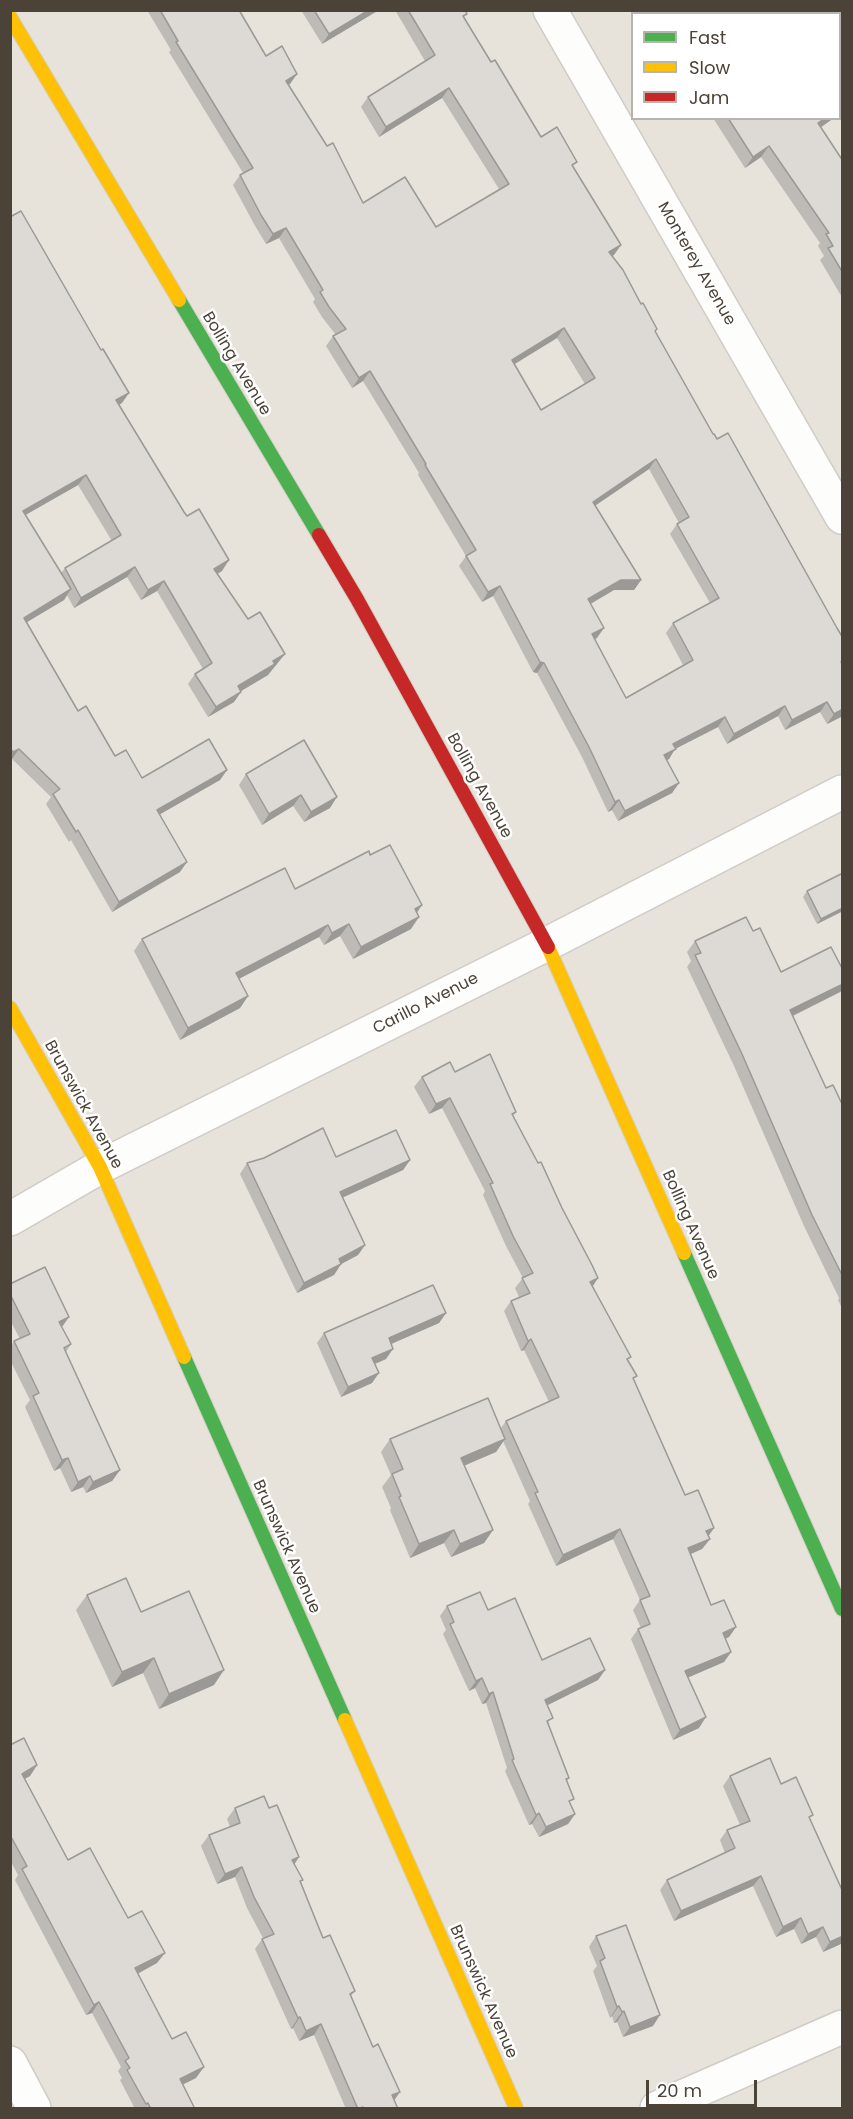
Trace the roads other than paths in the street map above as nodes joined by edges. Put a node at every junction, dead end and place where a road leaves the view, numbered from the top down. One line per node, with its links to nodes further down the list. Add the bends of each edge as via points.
1 (550, 10): 3 (street, Monterey Avenue)
2 (10, 17): 5 (street, Bolling Avenue, via 357,599)
3 (843, 517)
4 (843, 792): 5 (street, Carillo Avenue)
5 (547, 944): 7 (street, Carillo Avenue); 9 (street, Bolling Avenue)
6 (10, 1008): 7 (street, Brunswick Avenue)
7 (100, 1167): 8 (street, Carillo Avenue); 13 (street, Brunswick Avenue)
8 (10, 1219)
9 (843, 1609)
10 (843, 2027): 14 (street)
11 (10, 2063): 12 (street)
12 (34, 2109)
13 (516, 2109)
14 (657, 2109)

